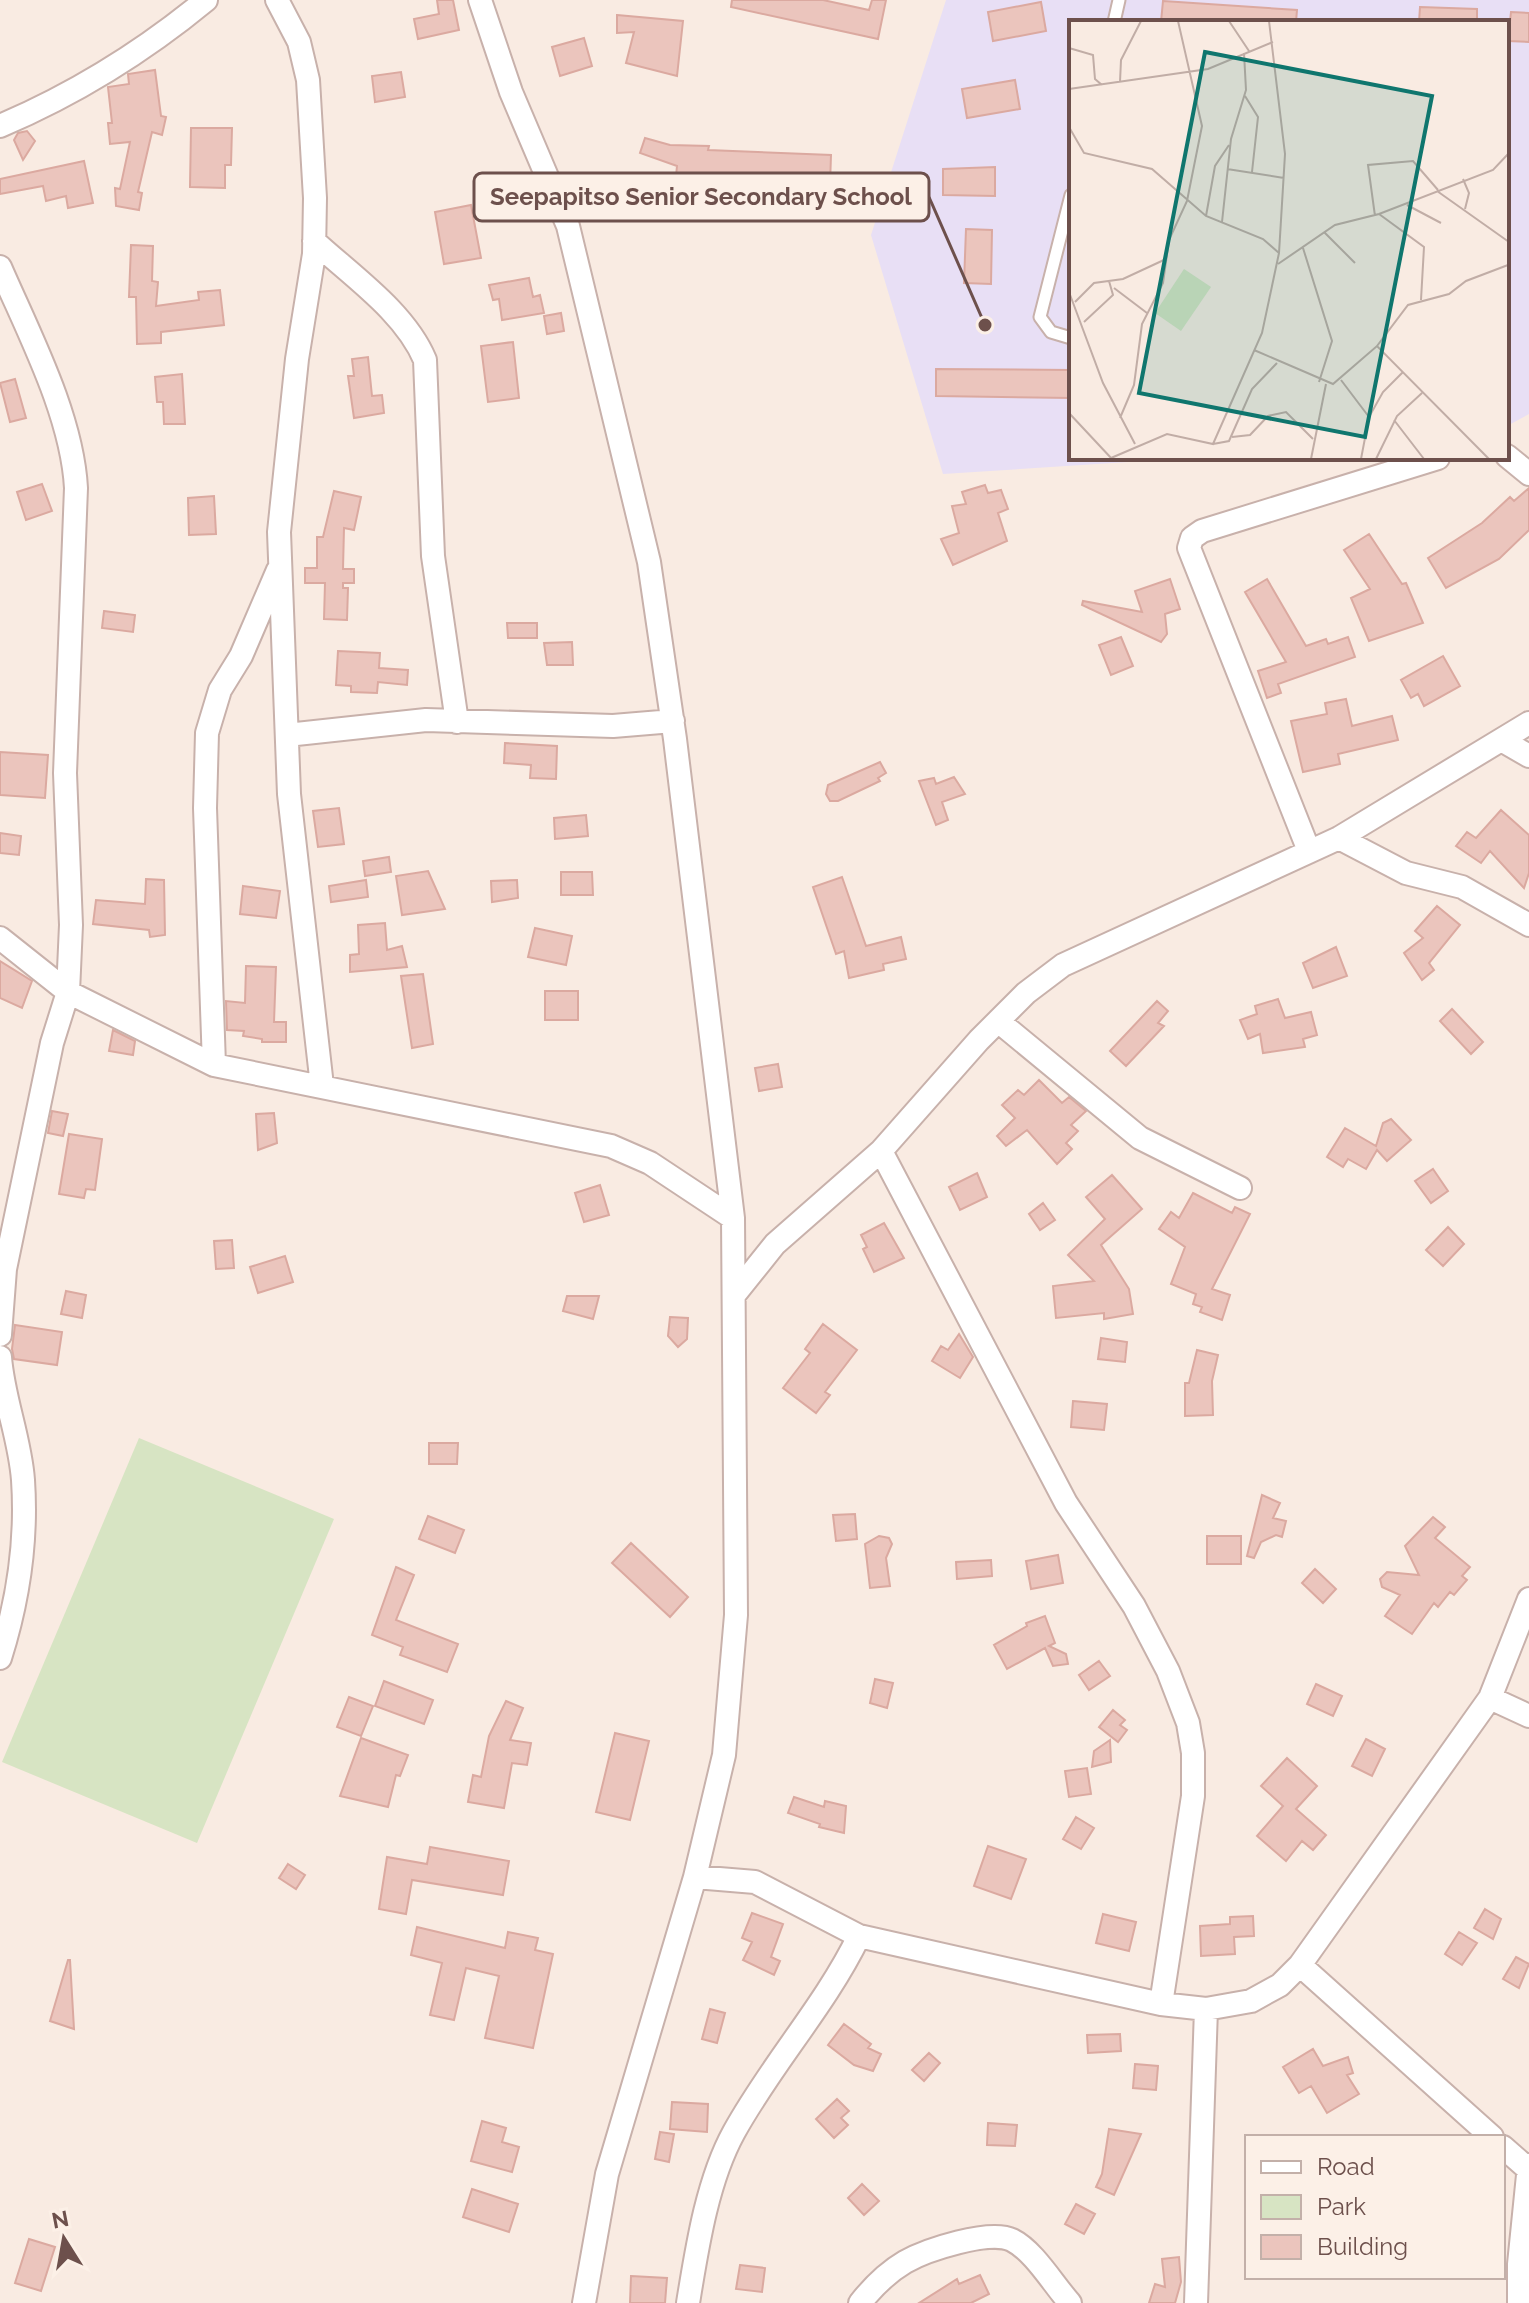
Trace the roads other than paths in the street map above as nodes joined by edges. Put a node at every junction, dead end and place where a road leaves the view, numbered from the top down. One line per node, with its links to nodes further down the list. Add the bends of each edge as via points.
1 (206, 0): 6 (street, via 79,89)
2 (277, 0): 8 (street, via 299,42 308,80)
3 (480, 0): 15 (street, via 511,92 568,226 649,562)
4 (1119, 0): 5 (lane)
5 (1114, 20)
6 (0, 126)
7 (1069, 203): 10 (lane, via 1040,317 1051,332)
8 (314, 241): 14 (street, via 280,517); 16 (street, via 400,321 425,360 433,556)
9 (0, 267): 25 (street, via 43,367 75,473 65,773)
10 (1069, 337)
11 (1509, 458): 13 (street)
12 (1432, 460): 22 (street, via 1192,538 1189,548)
13 (1529, 474)
14 (280, 564): 18 (street); 27 (street, via 241,656 220,690 207,733)
15 (673, 721): 16 (street, via 613,726); 31 (street)
16 (457, 722): 18 (street, via 426,720)
17 (1529, 723): 19 (street)
18 (287, 735): 28 (street, via 302,928)
19 (1503, 741): 20 (street); 21 (street)
20 (1529, 756)
21 (1339, 838): 22 (street); 23 (street, via 1406,873 1462,887)
22 (1309, 851): 26 (street, via 1063,965)
23 (1529, 925)
24 (0, 938): 25 (street)
25 (68, 992): 27 (street); 33 (street, via 52,1043 5,1269)
26 (998, 1021): 29 (street); 30 (street, via 1140,1138)
27 (214, 1065): 28 (street)
28 (322, 1086): 31 (street, via 622,1150)
29 (881, 1151): 32 (street, via 775,1244); 43 (street, via 1066,1503 1134,1606 1188,1723 1193,1796)
30 (1240, 1188)
31 (733, 1218): 32 (street)
32 (735, 1294): 40 (street, via 736,1615 724,1755)
33 (0, 1335)
34 (0, 1357): 35 (street)
35 (4, 1400): 37 (street, via 23,1479 21,1558)
36 (1529, 1599): 38 (street)
37 (0, 1658)
38 (1490, 1698): 39 (street); 42 (street)
39 (1529, 1716)
40 (695, 1877): 41 (street, via 755,1882); 48 (street, via 607,2174)
41 (859, 1936): 43 (street); 49 (street, via 838,1979 732,2135 714,2186)
42 (1300, 1965): 44 (street, via 1280,1985 1251,2001); 45 (street)
43 (1161, 2004): 44 (street)
44 (1206, 2009): 52 (street)
45 (1490, 2135)
46 (1505, 2149): 47 (street)
47 (1528, 2167): 53 (street)
48 (584, 2303)
49 (688, 2303)
50 (860, 2303): 51 (street, via 905,2262 936,2249 999,2237 1022,2248)
51 (1070, 2303)
52 (1196, 2303)
53 (1519, 2303)

